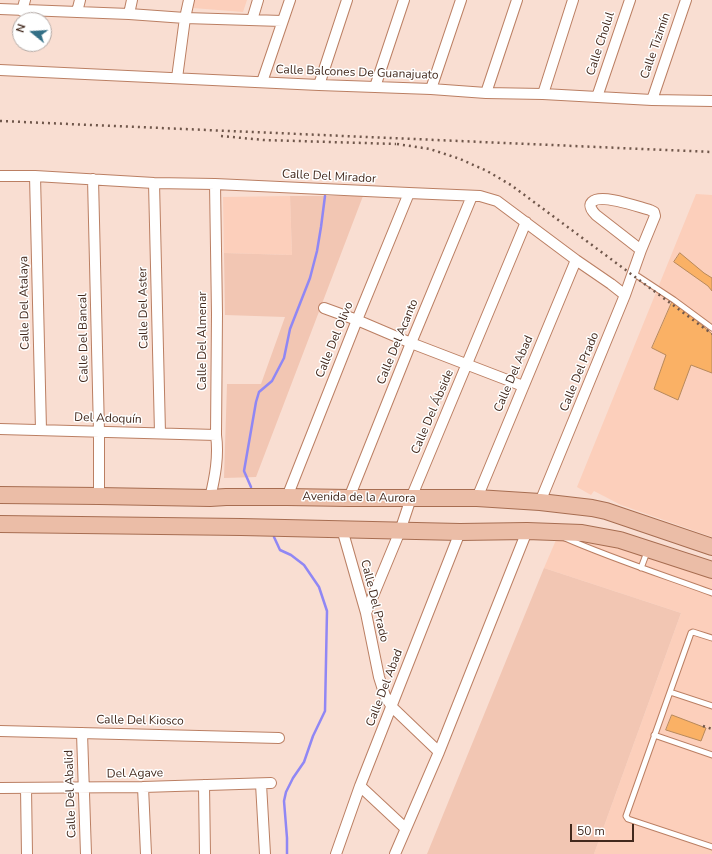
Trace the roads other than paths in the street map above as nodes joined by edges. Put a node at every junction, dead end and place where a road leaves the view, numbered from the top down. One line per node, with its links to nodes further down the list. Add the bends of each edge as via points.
1 (24, 0): 15 (street)
2 (80, 0): 16 (street)
3 (132, 0): 17 (street)
4 (189, 0): 18 (street)
5 (258, 0): 19 (street)
6 (290, 0): 20 (street)
7 (347, 0): 24 (street)
8 (404, 0): 25 (street)
9 (461, 0): 26 (street)
10 (517, 0): 28 (street)
11 (573, 0): 29 (street)
12 (630, 0): 30 (street, Calle Cholul)
13 (686, 0): 31 (street, Calle Tizimín)
14 (0, 9): 15 (street)
15 (22, 11): 16 (street)
16 (77, 12): 17 (street)
17 (129, 14): 18 (street)
18 (185, 18): 19 (street); 22 (street)
19 (252, 20): 20 (street)
20 (282, 21): 23 (street)
21 (0, 70): 22 (street, Calle Balcones De Guanajuato)
22 (177, 78): 23 (street, Calle Balcones De Guanajuato)
23 (262, 82): 24 (street, Calle Balcones De Guanajuato)
24 (319, 85): 25 (street, Calle Balcones De Guanajuato)
25 (375, 87): 26 (street, Calle Balcones De Guanajuato)
26 (431, 89): 28 (street, Calle Balcones De Guanajuato)
27 (712, 90): 32 (street)
28 (486, 93): 29 (street, Calle Balcones De Guanajuato)
29 (543, 94): 30 (street, Calle Balcones De Guanajuato)
30 (597, 97): 31 (street, Calle Balcones De Guanajuato)
31 (652, 100): 32 (street, Calle Balcones De Guanajuato)
32 (710, 101)
33 (0, 176): 34 (street, Calle Del Mirador)
34 (35, 176): 35 (street, Calle Del Mirador); 52 (street, Calle Del Atalaya)
35 (94, 179): 36 (street, Calle Del Mirador); 53 (street, Calle Del Bancal)
36 (154, 183): 37 (street, Calle Del Mirador); 54 (street, Calle Del Aster)
37 (214, 184): 38 (street, Calle Del Mirador); 55 (street, Calle Del Almenar)
38 (409, 194): 39 (street, Calle Del Mirador); 46 (street, Calle Del Olivo)
39 (472, 196): 40 (street, Calle Del Mirador, via 497,201); 48 (street, Calle Del Acanto)
40 (526, 222): 42 (street, Calle Del Mirador); 49 (street, Calle Del Ábside)
41 (641, 250): 41 (street, Calle Del Prado, via 596,215 592,211 591,203 607,198 653,211 655,216); 43 (street, Calle Del Prado)
42 (576, 260): 44 (street, Calle Del Mirador); 50 (street, Calle Del Abad)
43 (633, 273): 44 (street, Calle Del Prado); 47 (lane)
44 (625, 295): 63 (street, Calle Del Prado)
45 (324, 308): 46 (street)
46 (357, 320): 48 (street); 58 (street, Calle Del Olivo)
47 (712, 328)
48 (411, 343): 49 (street); 60 (street, Calle Del Acanto)
49 (467, 365): 50 (street); 61 (street, Calle Del Ábside)
50 (523, 386): 62 (street, Calle Del Abad)
51 (0, 429): 52 (street, Del Adoquín)
52 (41, 430): 53 (street, Del Adoquín)
53 (99, 432): 54 (street, Del Adoquín); 57 (street, Calle Del Bancal)
54 (160, 433): 55 (street, Del Adoquín)
55 (216, 436): 59 (street, Calle Del Almenar, via 217,458)
56 (0, 495): 57 (main road, Avenida de la Aurora)
57 (99, 496): 59 (main road, Avenida de la Aurora)
58 (287, 497): 59 (main road, Avenida de la Aurora); 60 (main road, Avenida de la Aurora)
59 (210, 498)
60 (349, 498): 61 (main road, Avenida de la Aurora)
61 (411, 498): 62 (main road, Avenida de la Aurora); 66 (street, Calle Del Ábside)
62 (477, 498): 63 (main road, Avenida de la Aurora)
63 (540, 502): 71 (main road, Avenida de la Aurora, via 606,511)
64 (0, 524): 65 (main road)
65 (342, 529): 66 (main road); 75 (street, Calle Del Prado)
66 (400, 531): 69 (main road); 75 (street, Calle Del Ábside)
67 (528, 531): 68 (main road); 69 (main road); 84 (street)
68 (550, 531): 70 (main road, via 593,534); 72 (lane)
69 (460, 532): 79 (street, Calle Del Abad)
70 (648, 548): 72 (lane); 73 (main road)
71 (712, 548)
72 (641, 568): 74 (lane)
73 (712, 570)
74 (712, 592)
75 (366, 613): 79 (street, Calle Del Prado, via 379,677 385,696)
76 (712, 638): 77 (lane, via 691,633)
77 (670, 692): 78 (lane); 82 (lane)
78 (712, 706)
79 (392, 707): 84 (street, Calle Del Prado); 87 (street, Calle Del Abad)
80 (0, 731): 81 (street, Calle Del Kiosco)
81 (82, 733): 83 (street, Calle Del Kiosco); 88 (street, Calle Del Abalid)
82 (654, 735): 85 (lane); 93 (lane, via 626,817)
83 (279, 738)
84 (439, 752): 92 (street)
85 (712, 755)
86 (204, 785): 89 (street, Del Agave); 97 (street); 98 (street, Del Agave, via 266,784)
87 (360, 786): 92 (street); 99 (street, Calle Del Abad)
88 (84, 787): 89 (street, Del Agave); 91 (street, Del Agave); 95 (street, Calle Del Abalid)
89 (143, 787): 96 (street)
90 (0, 788): 91 (street, Del Agave)
91 (26, 788): 94 (street)
92 (405, 828): 100 (street)
93 (712, 847)
94 (27, 854)
95 (86, 854)
96 (146, 854)
97 (206, 854)
98 (265, 854)
99 (336, 854)
100 (394, 854)

